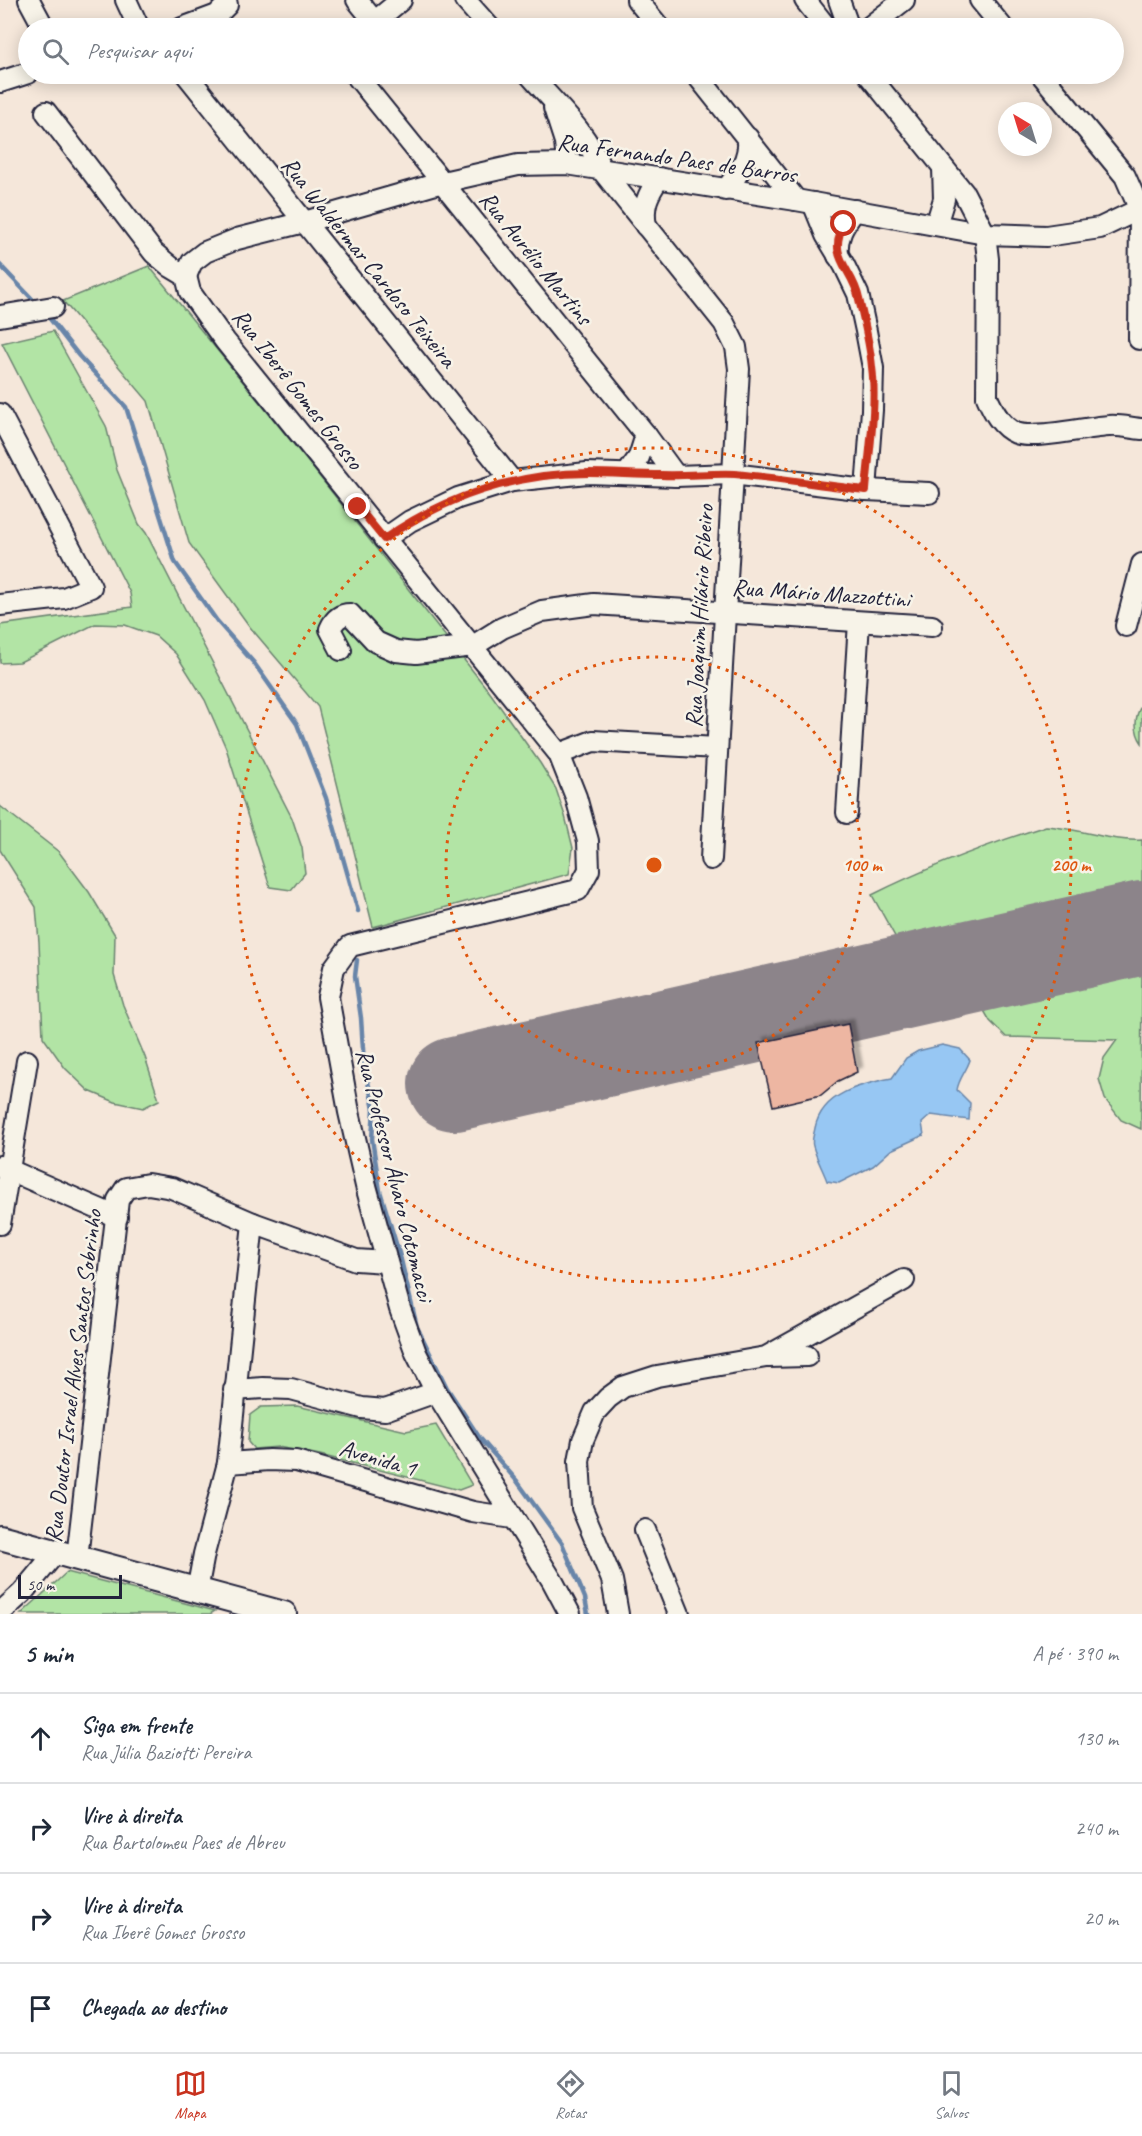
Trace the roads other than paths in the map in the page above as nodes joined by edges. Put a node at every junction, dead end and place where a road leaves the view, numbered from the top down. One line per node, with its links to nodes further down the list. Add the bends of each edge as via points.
1 (29, 0): 12 (street)
2 (126, 0): 13 (street)
3 (226, 0): 14 (street, via 227,5)
4 (357, 0): 15 (street)
5 (401, 0): 16 (street)
6 (465, 0): 17 (street)
7 (805, 0): 19 (street)
8 (839, 0): 20 (street)
9 (904, 0): 21 (street)
10 (980, 0): 22 (street)
11 (647, 3): 18 (street)
12 (39, 18)
13 (134, 18)
14 (209, 18)
15 (367, 18)
16 (379, 18)
17 (481, 18)
18 (655, 18)
19 (818, 18)
20 (845, 18)
21 (881, 18)
22 (995, 18)
23 (18, 76): 24 (street)
24 (0, 82)
25 (194, 84): 43 (street, Rua Waldermar Cardoso Teixeira)
26 (363, 84): 38 (street, Rua Aurélio Martins)
27 (538, 84): 31 (street, Rua Joaquim Hilário Ribeiro)
28 (704, 84): 33 (street)
29 (876, 84): 35 (street)
30 (1049, 84): 41 (street, via 1125,176)
31 (551, 99): 34 (street, Rua Joaquim Hilário Ribeiro, via 565,142); 36 (street, Rua Joaquim Hilário Ribeiro, via 583,134)
32 (46, 112): 48 (street, via 154,253)
33 (748, 138): 39 (street, via 746,159); 40 (street)
34 (567, 164): 36 (street, Rua Fernando Paes de Barros); 38 (street, Rua Fernando Paes de Barros, via 518,165)
35 (943, 168): 44 (street, via 944,199); 46 (street, via 964,193)
36 (601, 169): 37 (street, Rua Fernando Paes de Barros); 45 (street, Rua Joaquim Hilário Ribeiro)
37 (659, 178): 39 (street, Rua Fernando Paes de Barros); 45 (street, via 645,201)
38 (443, 182): 43 (street, Rua Fernando Paes de Barros); 54 (street, Rua Aurélio Martins)
39 (725, 190): 40 (street, Rua Fernando Paes de Barros)
40 (805, 202): 42 (street, Rua Fernando Paes de Barros); 47 (street)
41 (1141, 209): 46 (street, Rua Fernando Paes de Barros, via 1100,228 1046,236); 51 (street)
42 (855, 210): 44 (street, Rua Fernando Paes de Barros); 47 (street, via 840,231)
43 (304, 222): 48 (street, Rua Fernando Paes de Barros, via 237,239 205,252 192,262); 58 (street, Rua Waldermar Cardoso Teixeira)
44 (936, 225): 46 (street, Rua Fernando Paes de Barros)
45 (646, 226): 56 (street, Rua Joaquim Hilário Ribeiro, via 724,323 736,347 740,369)
46 (985, 234): 53 (street, via 987,397 1005,426 1017,434 1112,425)
47 (838, 256): 59 (street, via 858,294 873,368)
48 (186, 276): 61 (street, Rua Iberê Gomes Grosso, via 190,292 225,341)
49 (53, 307): 50 (street)
50 (0, 316)
51 (1139, 339)
52 (0, 414): 63 (street, via 91,586 64,598)
53 (1142, 429)
54 (646, 435): 55 (street, via 639,457); 57 (street, Rua Aurélio Martins)
55 (627, 474): 57 (street); 58 (street, via 587,473)
56 (732, 474): 57 (street); 59 (street); 64 (street, Rua Joaquim Hilário Ribeiro)
57 (676, 476)
58 (512, 481): 61 (street, via 458,498 410,521)
59 (866, 490): 60 (street)
60 (929, 493)
61 (384, 539): 68 (street, Rua Iberê Gomes Grosso)
62 (1142, 564): 67 (street)
63 (0, 605)
64 (725, 613): 65 (street, Rua Mário Mazzottini); 68 (street, Rua Mário Mazzottini, via 594,604 542,611); 70 (street, Rua Joaquim Hilário Ribeiro)
65 (859, 622): 66 (street, Rua Mário Mazzottini); 72 (street)
66 (932, 626)
67 (1126, 626)
68 (473, 646): 69 (street, Rua Mário Mazzottini, via 416,653 396,651 376,642 350,614 343,614 330,629); 71 (street, Rua Iberê Gomes Grosso)
69 (341, 650)
70 (717, 748): 71 (street, via 593,741); 73 (street, Rua Joaquim Hilário Ribeiro)
71 (559, 754): 74 (street, Rua Iberê Gomes Grosso, via 588,841 589,870)
72 (847, 813)
73 (711, 859)
74 (578, 890): 80 (street, Rua Professor Álvaro Cotomacci, via 350,946 334,968 328,997 349,1112)
75 (27, 1061): 76 (street)
76 (5, 1168): 77 (street); 79 (street)
77 (117, 1217): 78 (street, Rua Doutor Israel Alves Santos Sobrinho, via 118,1200 126,1188 148,1184 172,1188); 90 (street, Rua Doutor Israel Alves Santos Sobrinho)
78 (253, 1223): 80 (street, Rua Doutor Israel Alves Santos Sobrinho, via 356,1260); 84 (street)
79 (0, 1224)
80 (386, 1262): 85 (street, Rua Professor Álvaro Cotomacci, via 416,1353)
81 (904, 1280): 83 (street)
82 (807, 1356): 83 (street)
83 (766, 1357): 95 (street, via 657,1376 623,1387 595,1412 579,1461 582,1508 612,1580)
84 (234, 1390): 85 (street, via 291,1389 362,1408 385,1410); 86 (street)
85 (436, 1392): 87 (street, Rua Professor Álvaro Cotomacci)
86 (228, 1463): 87 (street, Avenida 1, via 296,1461 473,1512); 91 (street)
87 (512, 1518): 94 (street, Rua Professor Álvaro Cotomacci)
88 (645, 1530): 96 (street)
89 (0, 1537): 90 (main road)
90 (67, 1555): 91 (main road); 93 (street)
91 (197, 1591): 92 (main road)
92 (270, 1612)
93 (0, 1613)
94 (570, 1614)
95 (618, 1614)
96 (679, 1614)

